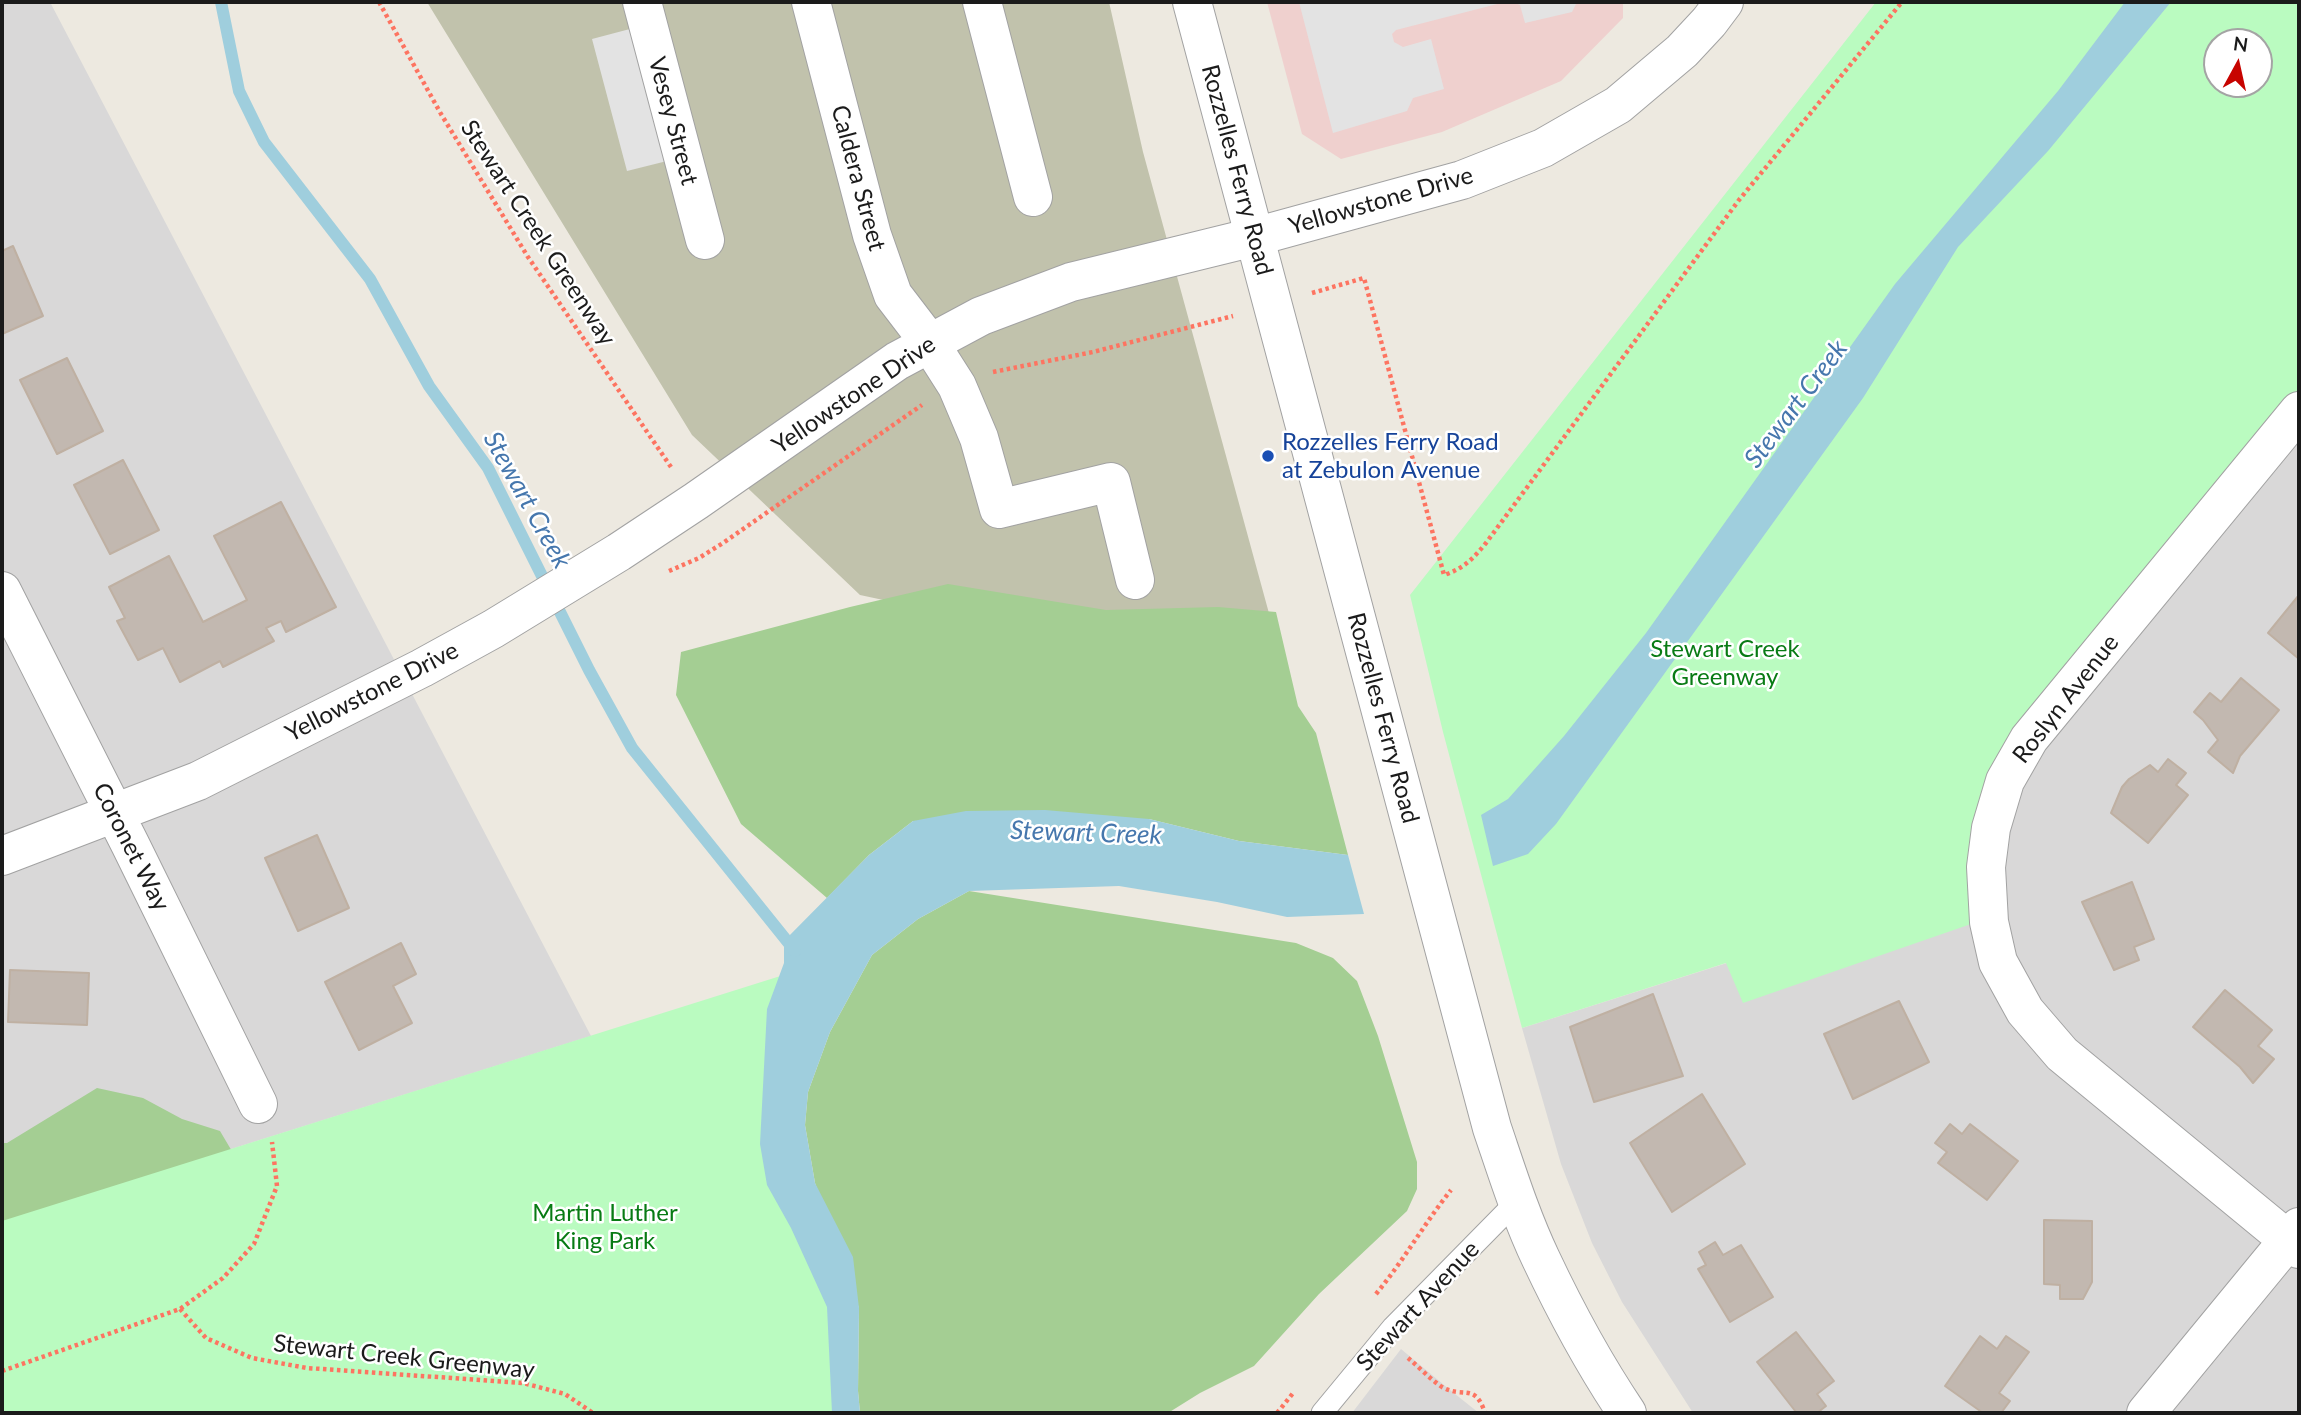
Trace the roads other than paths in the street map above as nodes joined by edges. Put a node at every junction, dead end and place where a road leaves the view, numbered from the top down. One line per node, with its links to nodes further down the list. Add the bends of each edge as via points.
1 (642, 2): 8 (street, Vesey Street)
2 (811, 2): 9 (street, Caldera Street, via 872,235 893,295)
3 (982, 2): 6 (street)
4 (1192, 2): 7 (street, Rozzelles Ferry Road)
5 (1724, 2): 7 (street, Yellowstone Drive, via 1682,51 1618,105 1543,148 1462,180)
6 (1033, 197)
7 (1254, 237): 9 (street, Yellowstone Drive, via 1071,282 981,316); 16 (street, Rozzelles Ferry Road, via 1492,1128)
8 (705, 240)
9 (929, 342): 11 (street, Caldera Street, via 957,386 979,438 999,509 1111,482); 13 (street, Yellowstone Drive, via 619,552 493,629 198,781)
10 (2299, 411): 17 (street, Roslyn Avenue, via 2029,738 2005,781 1991,828 1986,867 1989,922 1998,962 2025,1011 2062,1054)
11 (1135, 580)
12 (2, 591): 13 (street, Coronet Way)
13 (115, 814): 14 (street, Yellowstone Drive); 15 (street, Coronet Way)
14 (2, 856)
15 (258, 1104)
16 (1517, 1201): 18 (lane, Stewart Avenue, via 1384,1338); 19 (street, Rozzelles Ferry Road, via 1595,1364)
17 (2296, 1239): 20 (street)
18 (1322, 1413)
19 (1627, 1413)
20 (2146, 1413)

